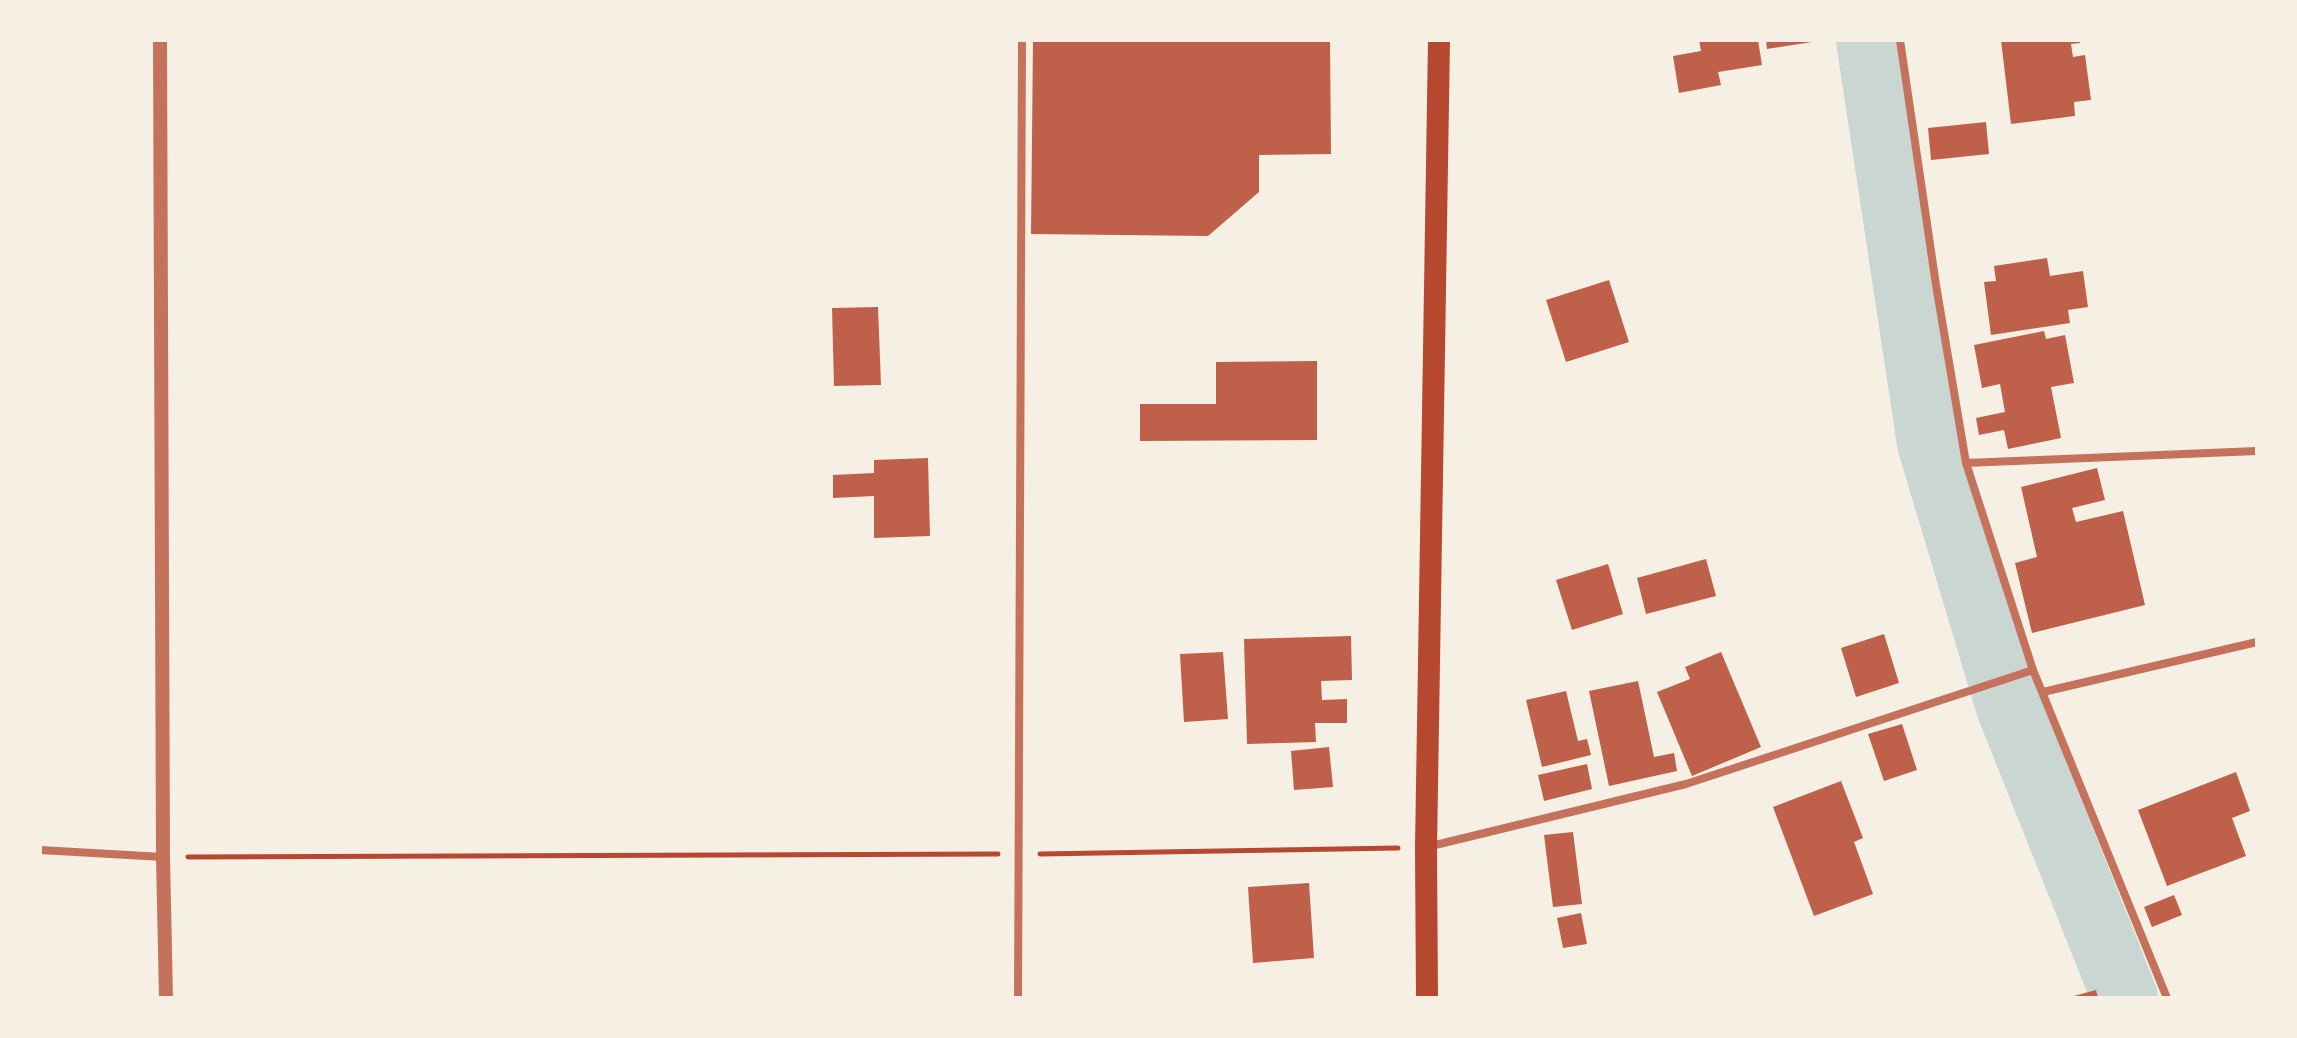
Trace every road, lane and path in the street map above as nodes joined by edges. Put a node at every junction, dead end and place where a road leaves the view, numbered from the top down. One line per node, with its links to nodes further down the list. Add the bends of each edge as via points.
1 (160, 40): 13 (street)
2 (1022, 40): 12 (street)
3 (1439, 40): 10 (highway)
4 (1900, 40): 6 (street)
5 (2257, 451): 6 (street)
6 (1966, 463): 8 (street)
7 (2257, 642): 9 (street)
8 (2033, 670): 9 (street); 10 (street, via 1686,784)
9 (2043, 692): 17 (street)
10 (1426, 848): 12 (path); 16 (highway)
11 (40, 850): 13 (street)
12 (1017, 854): 13 (path); 15 (street)
13 (163, 857): 14 (street)
14 (166, 998)
15 (1018, 998)
16 (1427, 998)
17 (2167, 998)

